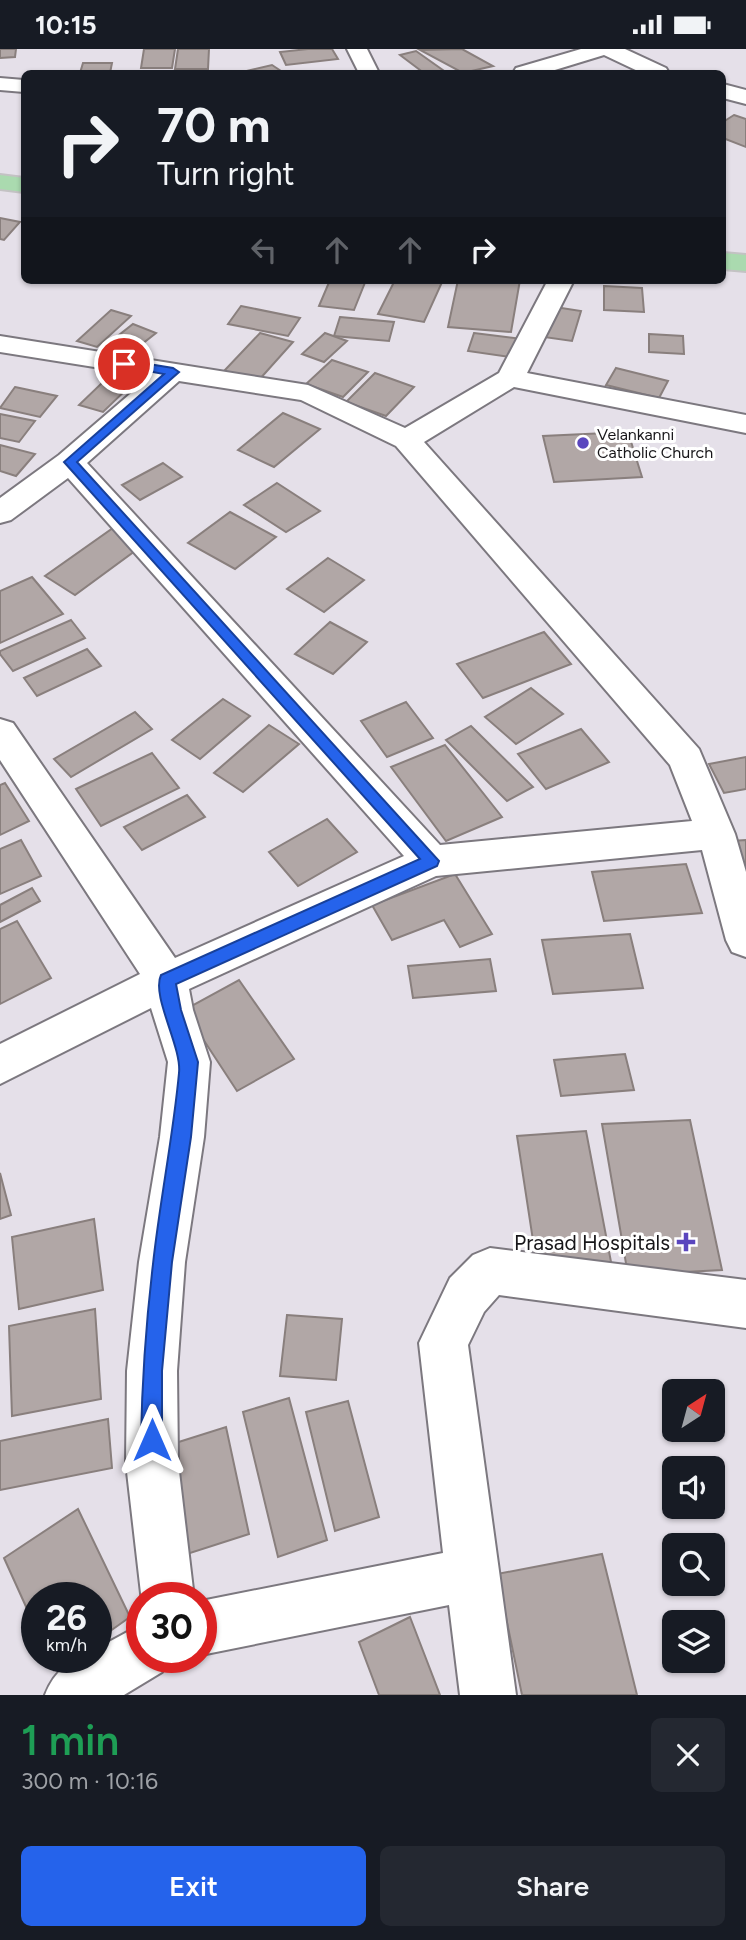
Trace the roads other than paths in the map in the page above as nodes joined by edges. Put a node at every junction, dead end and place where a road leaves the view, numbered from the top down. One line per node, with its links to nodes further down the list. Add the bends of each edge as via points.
1 (357, 49): 3 (street)
2 (606, 49): 4 (street); 5 (street)
3 (368, 70)
4 (534, 70)
5 (652, 70)
6 (0, 84): 7 (street)
7 (21, 86)
8 (726, 92): 9 (street)
9 (746, 97)
10 (0, 163): 11 (main road)
11 (21, 165)
12 (0, 183): 13 (main road)
13 (21, 185)
14 (726, 237): 15 (main road)
15 (746, 240)
16 (726, 261): 17 (main road)
17 (746, 263)
18 (559, 284): 21 (street)
19 (0, 344): 20 (street)
20 (173, 372): 23 (street, via 308,393); 24 (street)
21 (510, 378): 22 (street); 23 (street)
22 (746, 424)
23 (406, 440): 28 (street, via 686,759)
24 (70, 462): 25 (street); 29 (street)
25 (15, 489): 26 (street)
26 (0, 513)
27 (0, 732): 31 (street)
28 (716, 834): 29 (street); 30 (street)
29 (431, 861): 31 (street)
30 (746, 940)
31 (167, 980): 32 (street); 35 (street, via 189,1062 152,1371 152,1463)
32 (0, 1065)
33 (746, 1304): 34 (street, via 490,1271 467,1295 443,1343)
34 (471, 1574): 36 (street); 39 (street)
35 (165, 1582)
36 (217, 1625)
37 (126, 1662): 38 (street)
38 (72, 1695)
39 (488, 1695)

